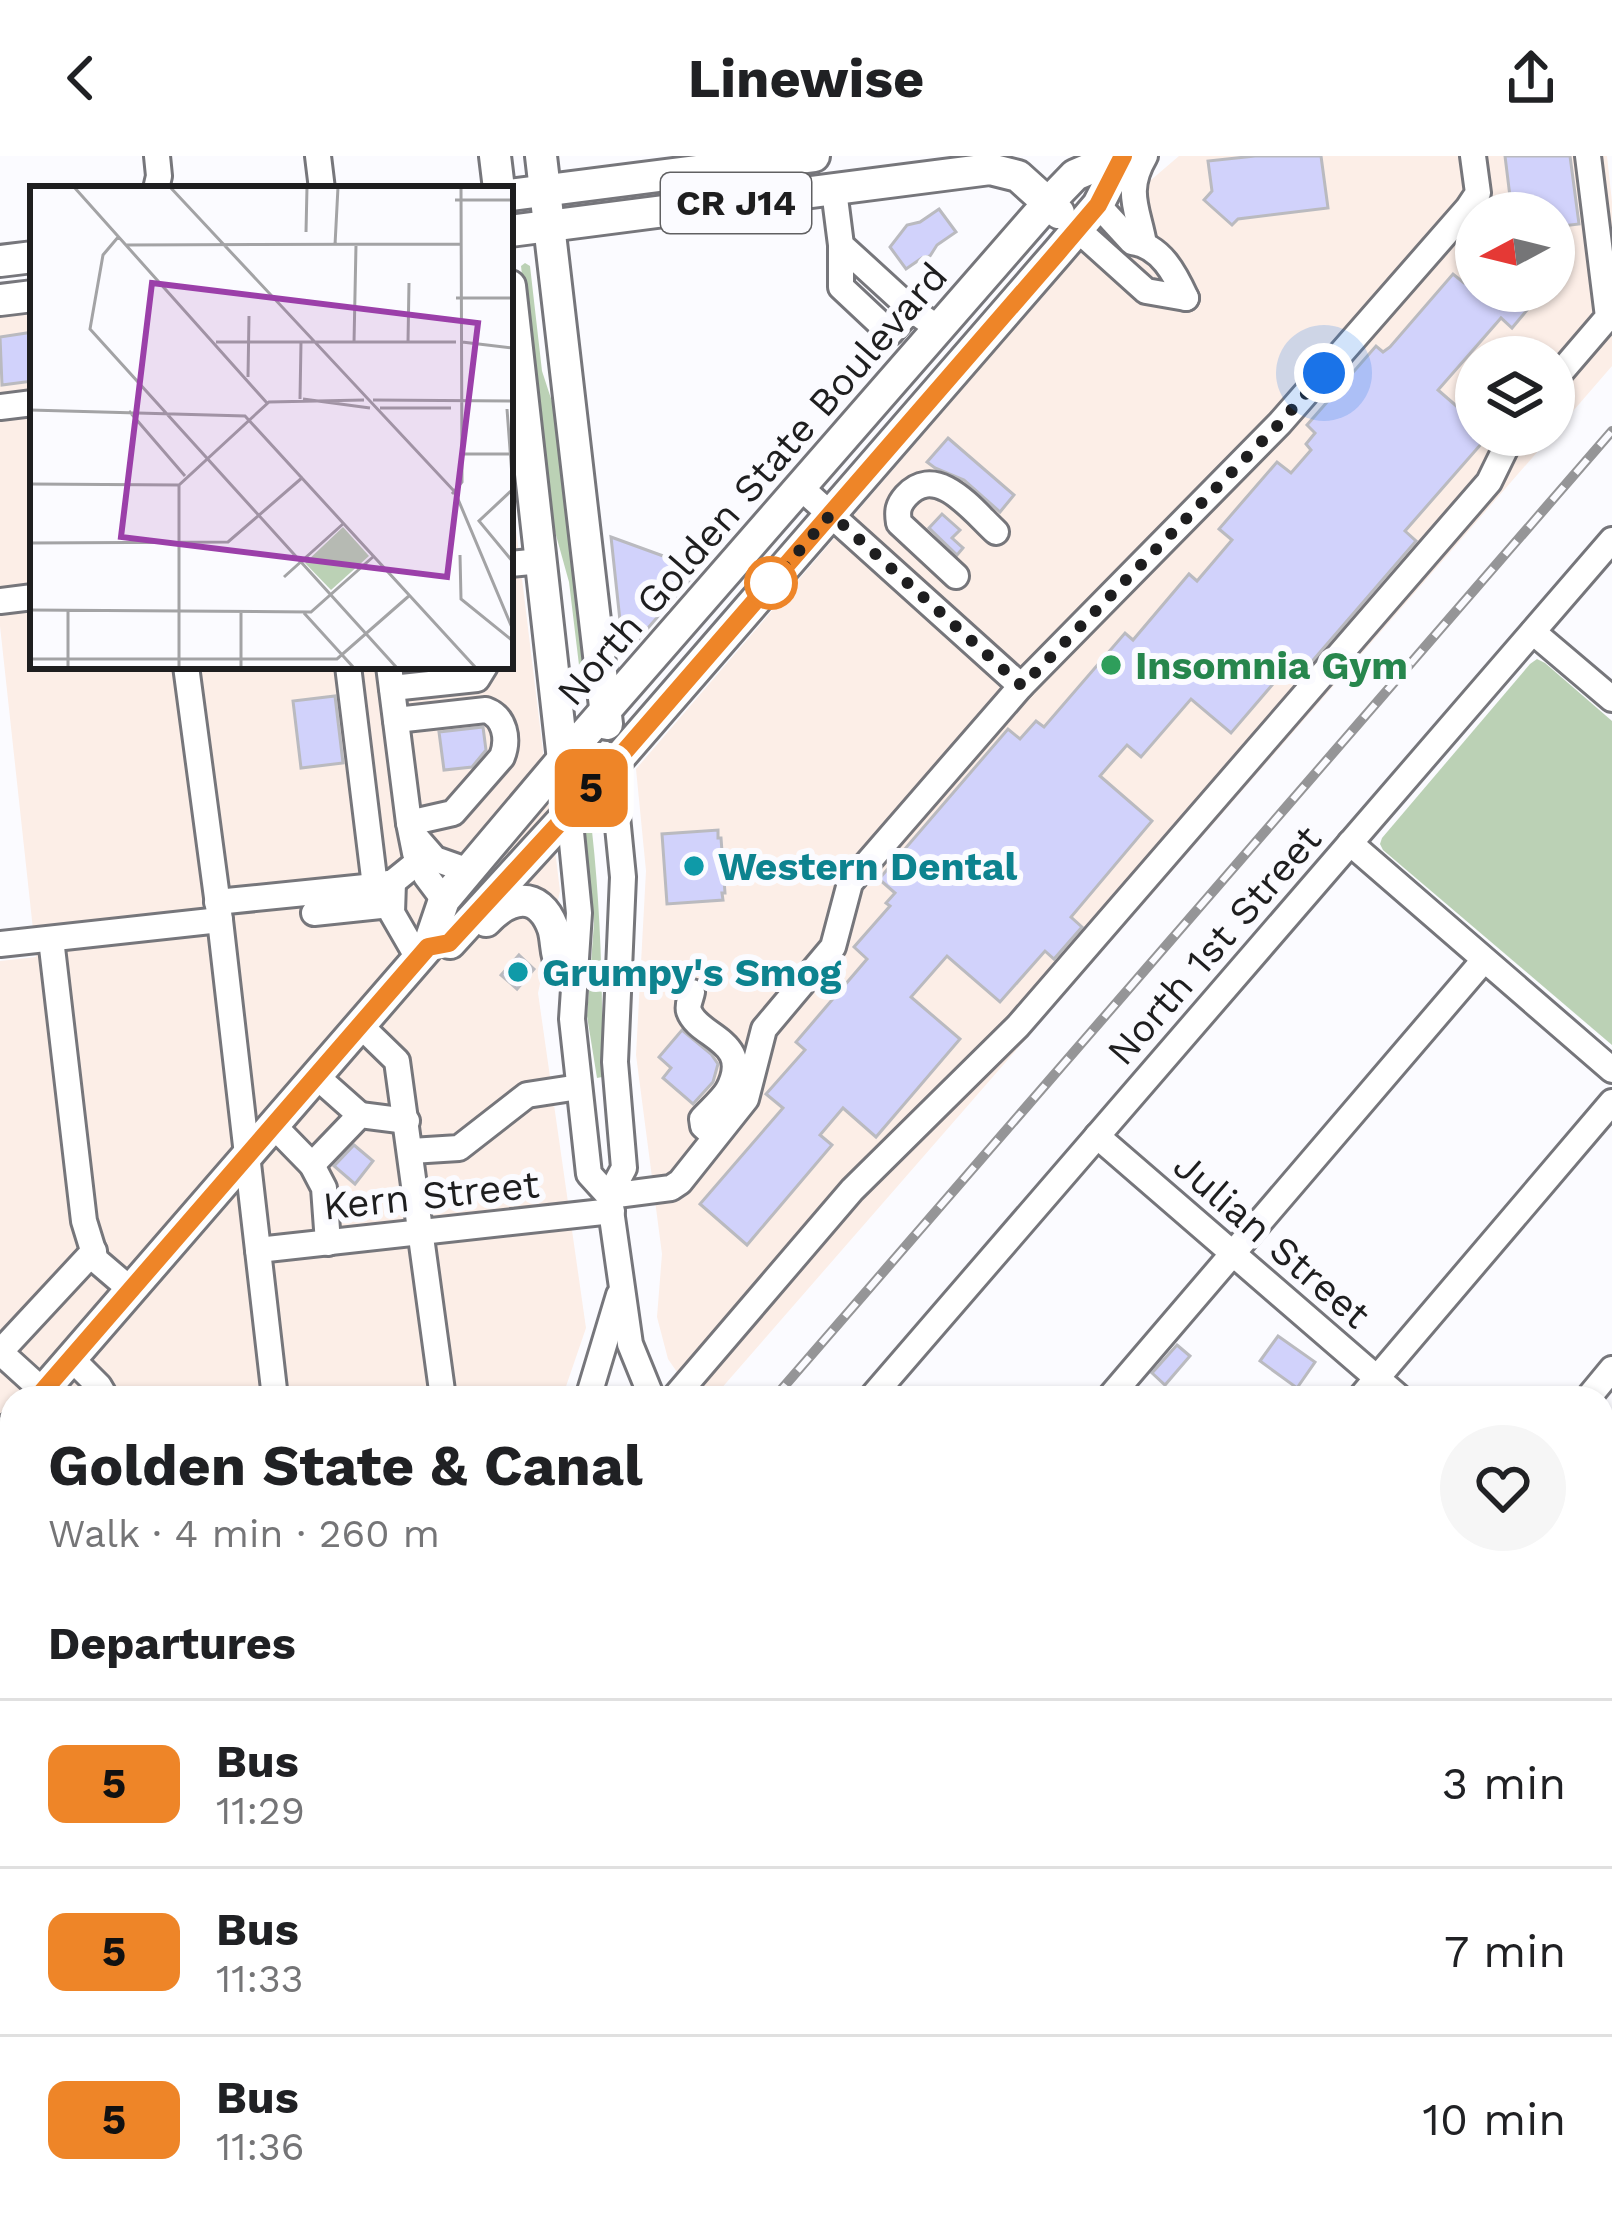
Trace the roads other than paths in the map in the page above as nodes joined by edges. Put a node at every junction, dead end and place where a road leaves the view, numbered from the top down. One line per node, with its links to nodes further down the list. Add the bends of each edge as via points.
1 (318, 156): 10 (street)
2 (495, 156): 11 (main road)
3 (541, 156): 12 (main road)
4 (814, 156): 12 (main road, CR J14)
5 (1122, 156): 9 (main road, North Golden State Boulevard); 16 (main road, North Golden State Boulevard)
6 (1144, 156): 20 (street, via 1134,192)
7 (1473, 156): 45 (street, Kern Street, via 1478,193 1468,208 1280,423)
8 (1588, 156): 27 (street, via 1608,316)
9 (1067, 166): 15 (main road, North Golden State Boulevard); 16 (main road)
10 (322, 186)
11 (499, 186)
12 (545, 190): 14 (main road, CR J14); 17 (main road)
13 (834, 190): 15 (main road, CR J14, via 995,169 1018,176); 17 (main road, CR J14); 25 (street, via 841,245)
14 (513, 195)
15 (1048, 203): 18 (main road, CR J14); 25 (main road, North Golden State Boulevard)
16 (1098, 205): 18 (main road, North Golden State Boulevard); 20 (street, via 1132,242)
17 (550, 226): 19 (main road, CR J14); 47 (main road)
18 (1077, 229): 20 (street, via 1146,291 1186,298 1172,268); 30 (main road, North Golden State Boulevard)
19 (513, 231)
20 (1144, 244)
21 (30, 257): 22 (main road)
22 (0, 261)
23 (30, 296): 24 (main road)
24 (0, 300)
25 (939, 329): 30 (main road, via 940,350 904,402); 32 (main road, North Golden State Boulevard)
26 (513, 341): 36 (main road)
27 (1575, 355)
28 (30, 403): 29 (street)
29 (0, 407)
30 (892, 444): 33 (main road, North Golden State Boulevard)
31 (1502, 456): 96 (street, via 1489,482 1018,1026 852,1190)
32 (800, 487): 33 (street); 47 (main road, North Golden State Boulevard)
33 (831, 514): 45 (street); 50 (main road, North Golden State Boulevard)
34 (991, 537): 37 (street, via 945,505 917,506 906,532)
35 (1612, 540): 40 (street, North 1st Street)
36 (525, 563): 49 (main road)
37 (956, 576)
38 (30, 597): 39 (street)
39 (0, 601)
40 (1533, 632): 46 (street); 53 (street, North 1st Street)
41 (186, 669): 58 (street)
42 (349, 669): 56 (street)
43 (483, 669): 44 (street, via 477,679)
44 (391, 677): 48 (street)
45 (1022, 686): 75 (street, Kern Street, via 849,886 833,947 762,1030 746,1099)
46 (1612, 699)
47 (605, 711): 49 (main road, North Golden State Boulevard); 50 (main road)
48 (396, 720): 52 (street); 52 (street, via 486,710 501,720 505,745 453,813)
49 (562, 759): 51 (main road); 55 (main road, North Golden State Boulevard)
50 (612, 766): 51 (main road, North Golden State Boulevard); 79 (street, via 622,877 615,1062 624,1168)
51 (569, 812): 62 (main road, North Golden State Boulevard); 64 (street, via 579,914)
52 (409, 823): 54 (street); 55 (street, via 435,859)
53 (1350, 843): 63 (street); 74 (street, North 1st Street)
54 (419, 860): 56 (street); 57 (street)
55 (469, 872): 57 (main road, North Golden State Boulevard)
56 (386, 891): 58 (street); 59 (street); 62 (street, via 395,920)
57 (444, 900): 62 (main road, North Golden State Boulevard)
58 (218, 910): 60 (street); 77 (street)
59 (314, 913)
60 (51, 939): 61 (street); 83 (street)
61 (0, 944)
62 (432, 949): 64 (main road, via 471,936 507,902 522,900 549,920 559,963); 66 (main road, North Golden State Boulevard)
63 (1484, 960): 67 (street); 84 (street)
64 (573, 980): 69 (street)
65 (692, 992): 75 (street, via 691,1015 733,1059 727,1090 702,1120)
66 (360, 1025): 68 (main road, North Golden State Boulevard); 72 (street, via 398,1061)
67 (1612, 1070)
68 (316, 1076): 71 (street); 73 (main road, North Golden State Boulevard)
69 (579, 1087): 76 (street, via 527,1095 459,1148); 79 (street, via 589,1174)
70 (1612, 1102): 88 (street)
71 (360, 1115): 72 (street); 78 (street)
72 (407, 1121): 76 (street)
73 (273, 1125): 77 (main road, North Golden State Boulevard); 78 (street)
74 (1097, 1136): 84 (street, Julian Street); 97 (street, North 1st Street)
75 (715, 1137): 79 (street, Kern Street, via 676,1186)
76 (411, 1151): 80 (street)
77 (247, 1156): 82 (street); 86 (main road, North Golden State Boulevard)
78 (312, 1165): 81 (street, via 324,1187)
79 (611, 1204): 80 (street, Kern Street); 85 (street)
80 (422, 1233): 81 (street, Kern Street); 93 (street)
81 (328, 1244): 82 (street, Kern Street)
82 (257, 1250): 92 (street)
83 (94, 1251): 86 (street); 89 (street, via 0,1352)
84 (1234, 1253): 88 (street, Julian Street); 98 (street)
85 (621, 1287): 94 (street); 95 (street)
86 (131, 1289): 87 (main road, North Golden State Boulevard)
87 (71, 1358): 90 (main road, North Golden State Boulevard); 91 (street)
88 (1378, 1378): 99 (street); 100 (street, Julian Street)
89 (32, 1386)
90 (48, 1386)
91 (99, 1386)
92 (274, 1386)
93 (441, 1386)
94 (592, 1386)
95 (647, 1386)
96 (684, 1386)
97 (881, 1386)
98 (1119, 1386)
99 (1371, 1386)
100 (1387, 1386)

